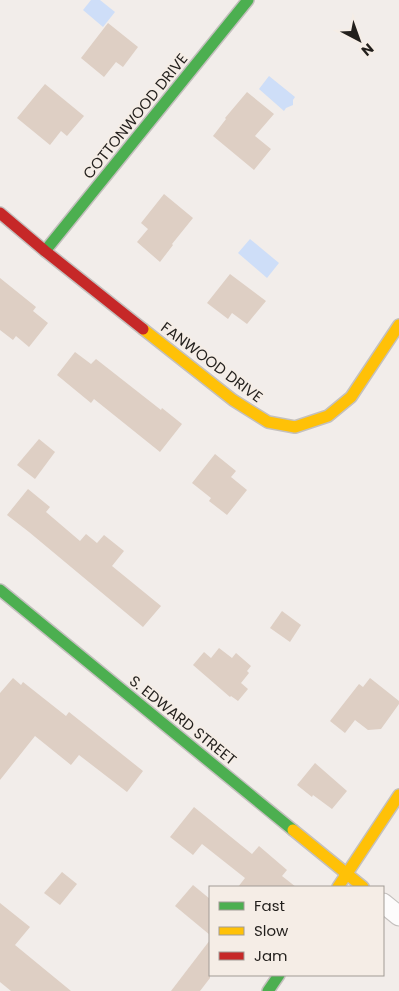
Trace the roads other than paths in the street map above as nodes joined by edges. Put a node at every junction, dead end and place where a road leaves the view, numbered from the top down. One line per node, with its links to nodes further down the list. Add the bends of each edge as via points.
1 (248, 0): 3 (street, COTTONWOOD DRIVE)
2 (0, 213): 3 (street, FANWOOD DRIVE)
3 (45, 250): 4 (street, FANWOOD DRIVE, via 233,400 268,422 294,427 328,416 351,397)
4 (399, 324)
5 (0, 590): 7 (street, S. EDWARD STREET)
6 (399, 795): 7 (street)
7 (347, 874): 8 (street); 9 (street, S. EDWARD STREET)
8 (339, 886)
9 (362, 886)
10 (384, 904): 11 (street)
11 (399, 916)
12 (278, 976): 13 (street)
13 (268, 991)

